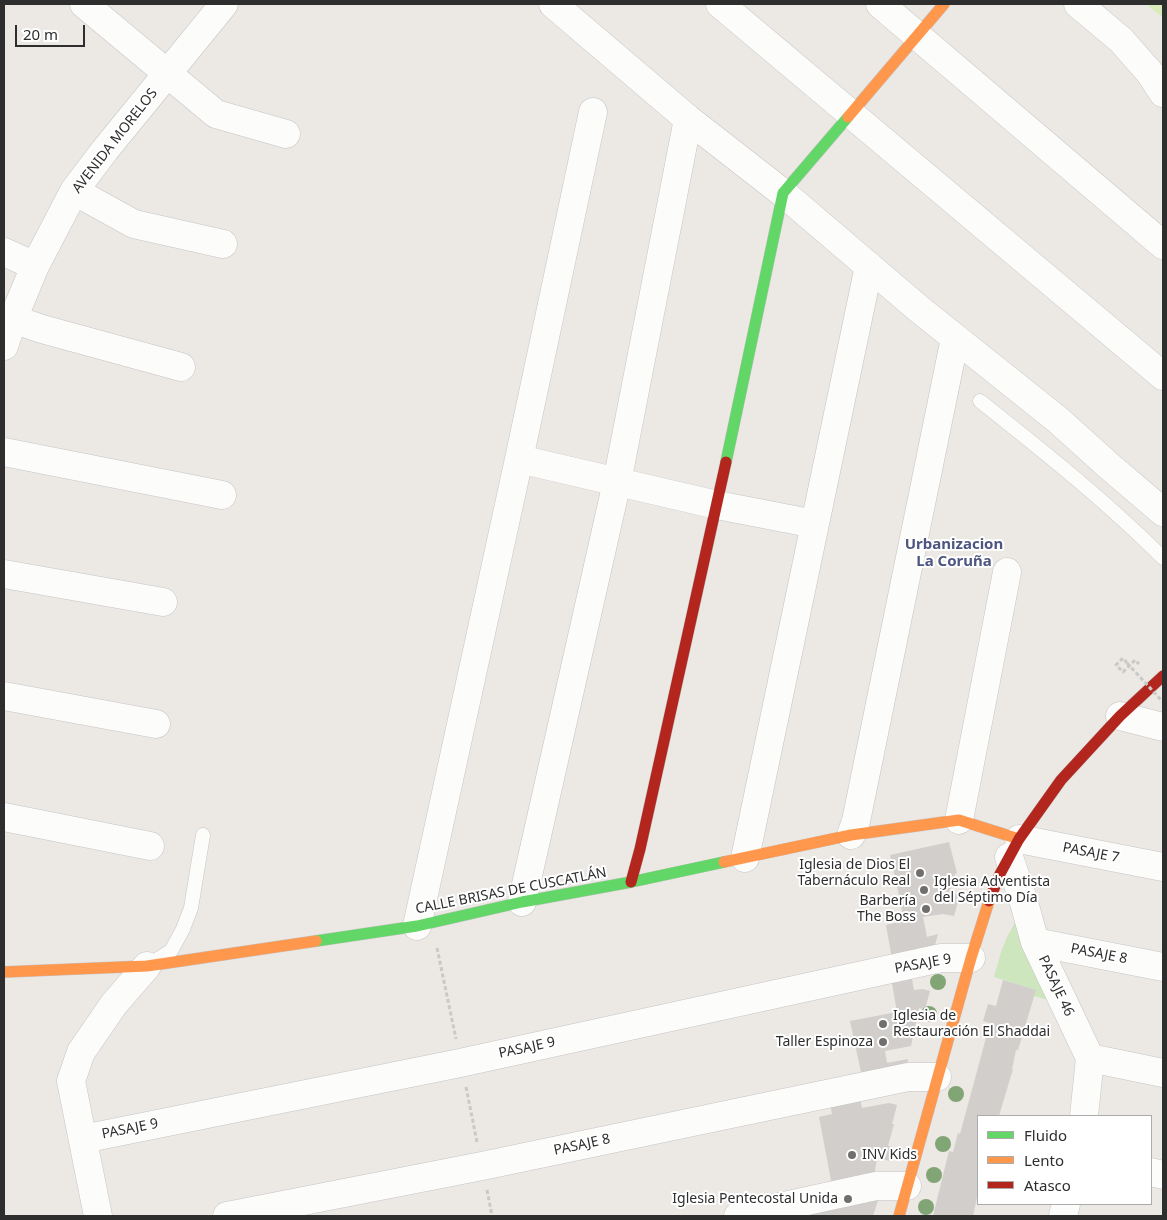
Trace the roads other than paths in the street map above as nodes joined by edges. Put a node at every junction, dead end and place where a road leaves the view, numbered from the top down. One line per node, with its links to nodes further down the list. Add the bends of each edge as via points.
1 (224, 4): 9 (street, AVENIDA MORELOS)
2 (553, 4): 13 (street)
3 (720, 4): 12 (street)
4 (880, 4): 8 (street)
5 (944, 4): 8 (street)
6 (1078, 4): 10 (street, via 1121,40)
7 (100, 9): 9 (street)
8 (917, 36): 12 (street); 18 (street)
9 (168, 74): 14 (street, via 216,114); 15 (street, AVENIDA MORELOS)
10 (1163, 93)
11 (593, 112): 29 (street)
12 (851, 114): 16 (street); 26 (street)
13 (688, 119): 16 (street); 30 (street)
14 (286, 134)
15 (74, 191): 17 (street, via 134,224); 20 (street, AVENIDA MORELOS)
16 (783, 192): 21 (street); 32 (street)
17 (224, 244)
18 (1163, 245)
19 (4, 252): 20 (street)
20 (36, 266): 22 (street, AVENIDA MORELOS)
21 (869, 266): 23 (street); 34 (street)
22 (13, 319): 24 (street, AVENIDA MORELOS); 25 (street)
23 (955, 338): 33 (street, via 1058,420); 47 (street)
24 (4, 346)
25 (181, 367)
26 (1163, 376)
27 (980, 401): 35 (lane, via 1070,473)
28 (4, 452): 31 (street)
29 (519, 459): 30 (street); 54 (street)
30 (617, 482): 32 (street); 53 (street)
31 (222, 496)
32 (717, 505): 34 (street); 52 (street)
33 (1163, 512)
34 (815, 524): 50 (street)
35 (1163, 558)
36 (1007, 572): 45 (street)
37 (4, 574): 38 (street)
38 (162, 602)
39 (1163, 676): 41 (street)
40 (4, 696): 42 (street)
41 (1120, 716): 43 (street); 49 (street, via 1061,780)
42 (156, 724)
43 (1163, 727)
44 (4, 817): 48 (street)
45 (959, 820): 47 (street, CALLE BRISAS DE CUSCATLÁN); 49 (street, CALLE BRISAS DE CUSCATLÁN)
46 (203, 835): 57 (lane, via 191,908 183,929 171,952)
47 (851, 835): 50 (street, CALLE BRISAS DE CUSCATLÁN)
48 (150, 846)
49 (1014, 848): 51 (street, PASAJE 7); 55 (street, PASAJE 46); 56 (street, via 1000,874)
50 (745, 858): 52 (street, CALLE BRISAS DE CUSCATLÁN)
51 (1163, 867)
52 (631, 882): 53 (street, CALLE BRISAS DE CUSCATLÁN)
53 (522, 902): 54 (street, CALLE BRISAS DE CUSCATLÁN)
54 (417, 926): 57 (street, CALLE BRISAS DE CUSCATLÁN)
55 (1035, 942): 58 (street, PASAJE 8); 60 (street, PASAJE 46)
56 (971, 958): 62 (street); 64 (street, PASAJE 9, via 941,958 460,1063)
57 (147, 966): 59 (street, CALLE BRISAS DE CUSCATLÁN); 64 (street, via 114,1004 81,1052 71,1081)
58 (1163, 967)
59 (4, 972)
60 (1090, 1058): 61 (street); 63 (street)
61 (1163, 1073)
62 (937, 1077): 65 (street); 67 (street, PASAJE 8, via 908,1077)
63 (1084, 1115)
64 (83, 1139): 66 (street)
65 (907, 1186): 68 (street, via 876,1186); 69 (street)
66 (98, 1216)
67 (227, 1216)
68 (738, 1216)
69 (899, 1216)

